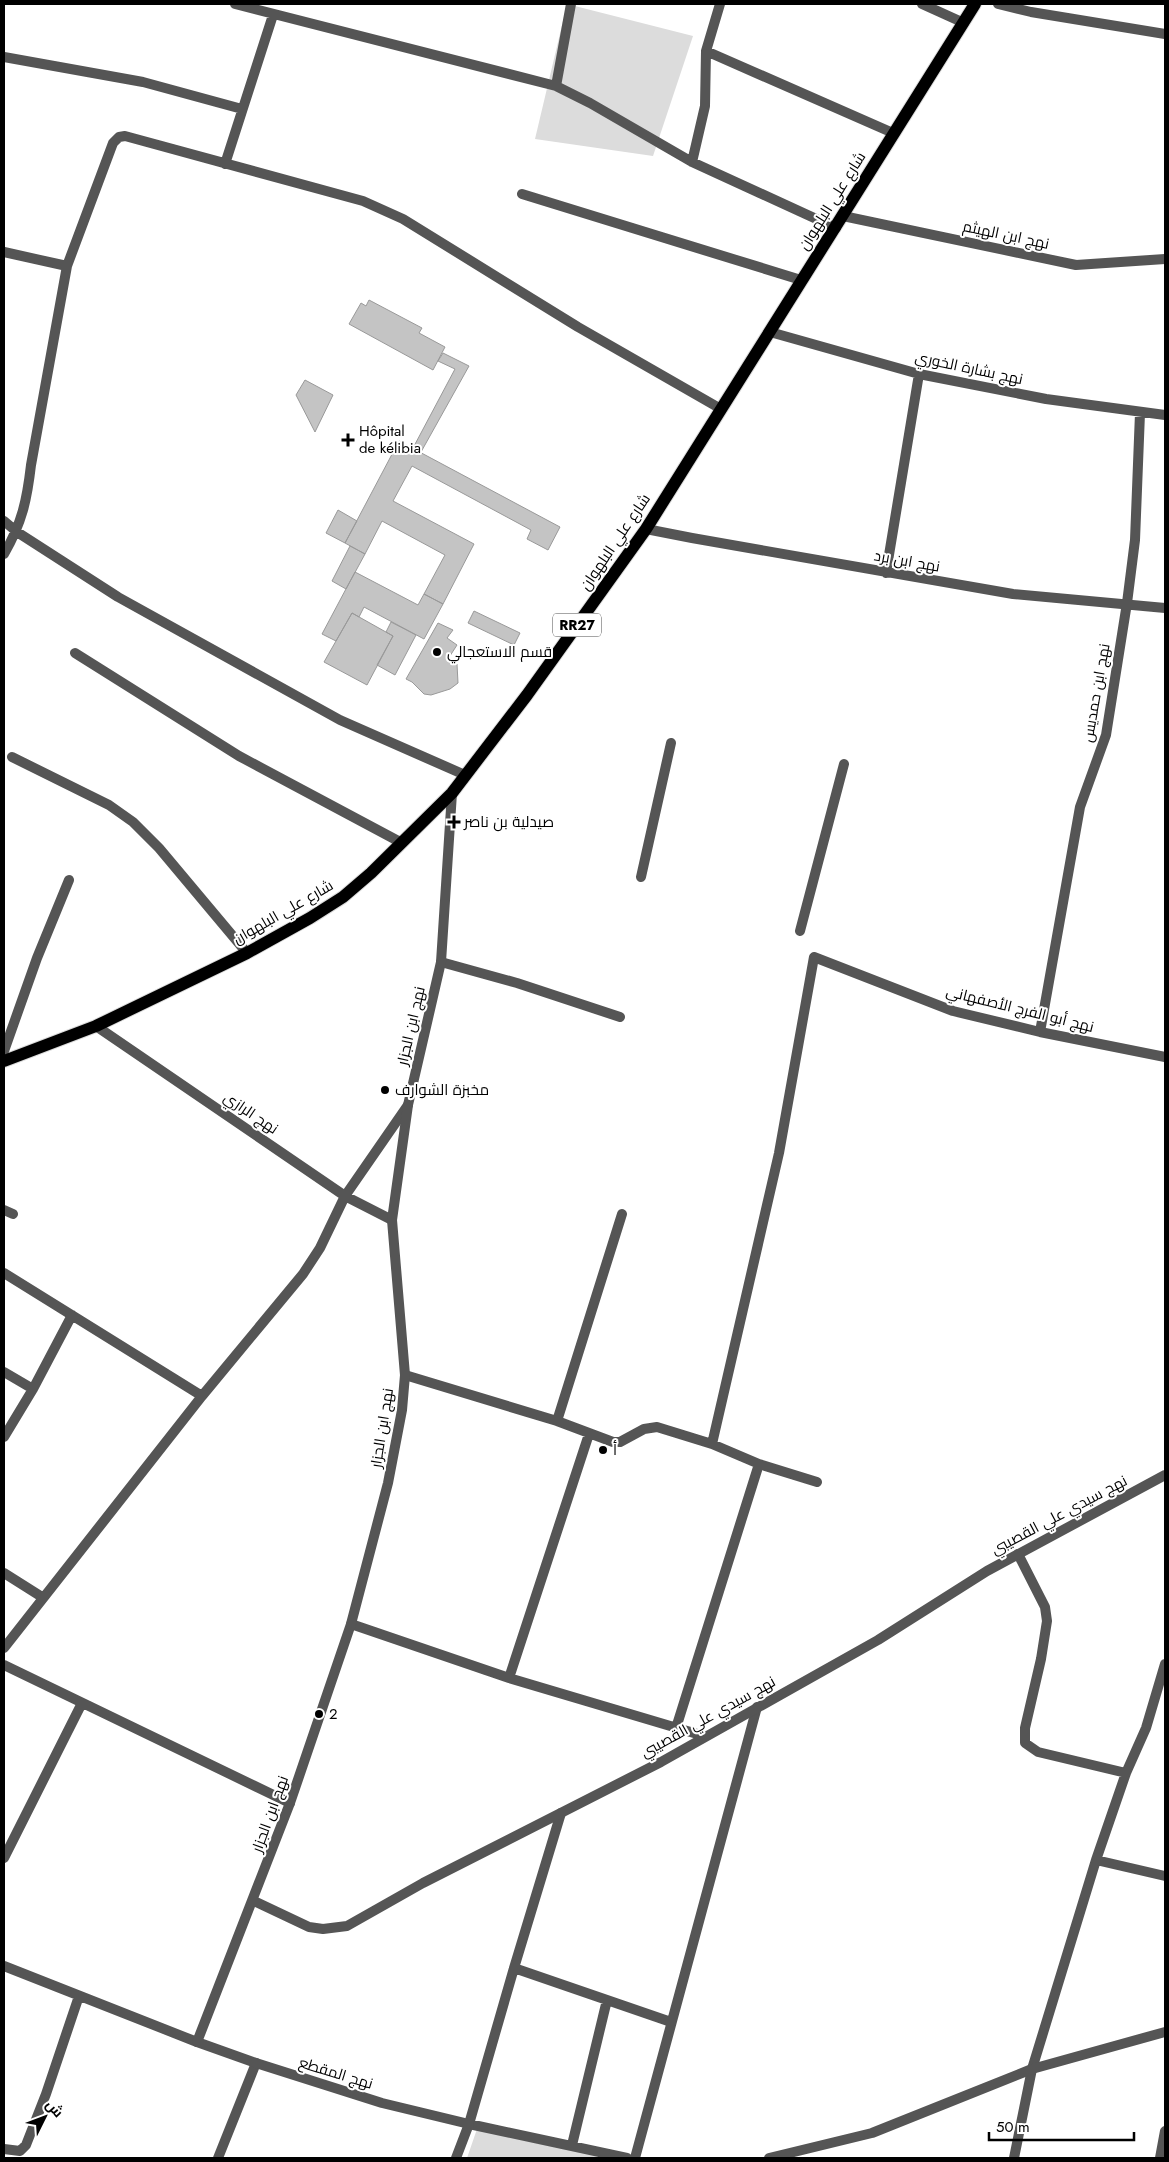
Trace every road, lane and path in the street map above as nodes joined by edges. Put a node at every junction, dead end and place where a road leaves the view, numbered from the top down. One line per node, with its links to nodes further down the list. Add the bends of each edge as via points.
1 (235, 4): 7 (street)
2 (571, 4): 12 (street)
3 (720, 4): 10 (street)
4 (922, 4): 8 (street)
5 (975, 4): 8 (main road, شارع علي البلهوان / RR27)
6 (998, 4): 9 (street)
7 (273, 15): 12 (street); 13 (street)
8 (964, 23): 14 (main road, شارع علي البلهوان / RR27)
9 (1165, 34)
10 (706, 51): 14 (street); 15 (street, via 705,106)
11 (4, 57): 13 (street, via 144,82)
12 (556, 86): 15 (street)
13 (242, 109): 16 (street)
14 (893, 133): 18 (main road, شارع علي البلهوان / RR27)
15 (692, 162): 19 (street)
16 (225, 164): 22 (street, via 119,137 113,143); 26 (street, via 363,201 403,219 578,327)
17 (522, 194): 23 (street)
18 (843, 216): 19 (main road, شارع علي البلهوان / RR27); 21 (street, نهج ابن الهيثم, via 1076,265)
19 (836, 228): 23 (main road, شارع علي البلهوان / RR27)
20 (4, 252): 22 (street)
21 (1165, 259)
22 (67, 266): 31 (street, via 27,498)
23 (801, 280): 24 (main road, شارع علي البلهوان / RR27)
24 (770, 332): 25 (street, نهج بشارة الخوري); 26 (main road, شارع علي البلهوان / RR27)
25 (919, 374): 27 (street, نهج بشارة الخوري, via 1046,399); 33 (street)
26 (721, 409): 30 (main road, شارع علي البلهوان / RR27)
27 (1140, 413): 28 (street, نهج بشارة الخوري); 34 (street, نهج ابن حمديس, via 1136,540)
28 (1165, 415)
29 (4, 521): 31 (street)
30 (646, 528): 33 (street, نهج ابن برد); 40 (main road, شارع علي البلهوان / RR27)
31 (17, 532): 32 (street); 40 (street, via 118,597 340,720)
32 (4, 554)
33 (886, 573): 34 (street, نهج ابن برد, via 1013,594)
34 (1127, 603): 35 (street, نهج ابن برد); 50 (street, نهج ابن حمديس, via 1106,735 1080,807)
35 (1165, 608)
36 (75, 653): 42 (street, via 239,756)
37 (671, 742): 43 (street)
38 (12, 757): 46 (street, via 109,806 133,822 159,848)
39 (844, 764): 45 (street)
40 (466, 775): 41 (main road, شارع علي البلهوان / RR27)
41 (452, 793): 42 (main road, شارع علي البلهوان / RR27); 47 (street, نهج ابن الجزار)
42 (402, 843): 46 (main road, شارع علي البلهوان / RR27, via 343,897)
43 (641, 877)
44 (68, 880): 51 (street)
45 (800, 931)
46 (247, 954): 49 (main road, شارع علي البلهوان / RR27)
47 (442, 962): 48 (street); 54 (street, نهج ابن الجزار)
48 (620, 1016)
49 (96, 1026): 53 (main road, شارع علي البلهوان / RR27); 55 (street, نهج الرازي)
50 (1040, 1032): 52 (street, نهج أبو الفرج الأصفهاني); 67 (street, نهج أبو الفرج الأصفهاني, via 953,1011 814,957 779,1153)
51 (4, 1051)
52 (1165, 1057)
53 (4, 1061)
54 (408, 1105): 55 (street); 57 (street, نهج ابن الجزار)
55 (345, 1196): 57 (street, نهج الرازي); 63 (street, via 323,1243 303,1274)
56 (622, 1214): 64 (street)
57 (392, 1220): 61 (street, نهج ابن الجزار)
58 (4, 1273): 59 (street)
59 (72, 1315): 62 (street); 63 (street)
60 (4, 1372): 62 (street)
61 (404, 1375): 64 (street); 74 (street, نهج ابن الجزار, via 402,1410 388,1483)
62 (33, 1389): 66 (street)
63 (202, 1396): 73 (street)
64 (557, 1421): 65 (street)
65 (589, 1434): 67 (street, via 620,1442 644,1429 657,1427); 78 (street)
66 (4, 1437)
67 (712, 1444): 68 (street)
68 (759, 1464): 70 (street); 81 (street)
69 (1165, 1475): 71 (street, نهج سيدي علي القصيبي)
70 (817, 1482)
71 (1018, 1554): 80 (street, نهج سيدي علي القصيبي, via 878,1640); 83 (street, via 1045,1607 1047,1621 1025,1728 1025,1743 1038,1752)
72 (4, 1573): 73 (street)
73 (42, 1597): 75 (street)
74 (351, 1624): 78 (street); 84 (street, نهج ابن الجزار)
75 (4, 1648)
76 (1165, 1664): 83 (street, via 1146,1728)
77 (4, 1665): 79 (street)
78 (509, 1678): 81 (street)
79 (82, 1703): 84 (street); 86 (street)
80 (757, 1707): 82 (street, نهج سيدي علي القصيبي); 94 (street)
81 (676, 1728): 82 (street)
82 (704, 1736): 85 (street, نهج سيدي علي القصيبي, via 661,1762)
83 (1126, 1773): 87 (street)
84 (290, 1803): 89 (street, نهج ابن الجزار)
85 (561, 1813): 89 (street, نهج سيدي علي القصيبي, via 346,1926 309,1927); 91 (street)
86 (4, 1858)
87 (1096, 1860): 88 (street); 98 (street)
88 (1165, 1876)
89 (254, 1901): 96 (street, نهج ابن الجزار)
90 (4, 1966): 92 (street, نهج المقطع)
91 (514, 1968): 93 (street); 99 (street)
92 (79, 1996): 96 (street, نهج المقطع); 102 (street, via 26,2146 20,2151)
93 (607, 2000): 94 (street); 101 (street)
94 (671, 2022): 106 (street)
95 (1165, 2032): 98 (street)
96 (197, 2042): 97 (street, نهج المقطع)
97 (256, 2063): 99 (street, نهج المقطع, via 382,2103); 103 (street)
98 (1032, 2069): 107 (street, via 872,2133); 108 (street)
99 (469, 2124): 101 (street, نهج المقطع); 104 (street)
100 (1165, 2131): 109 (street)
101 (572, 2145): 105 (street, نهج المقطع)
102 (4, 2149)
103 (218, 2158)
104 (456, 2158)
105 (627, 2158)
106 (635, 2158)
107 (769, 2158)
108 (1014, 2158)
109 (1160, 2158)

